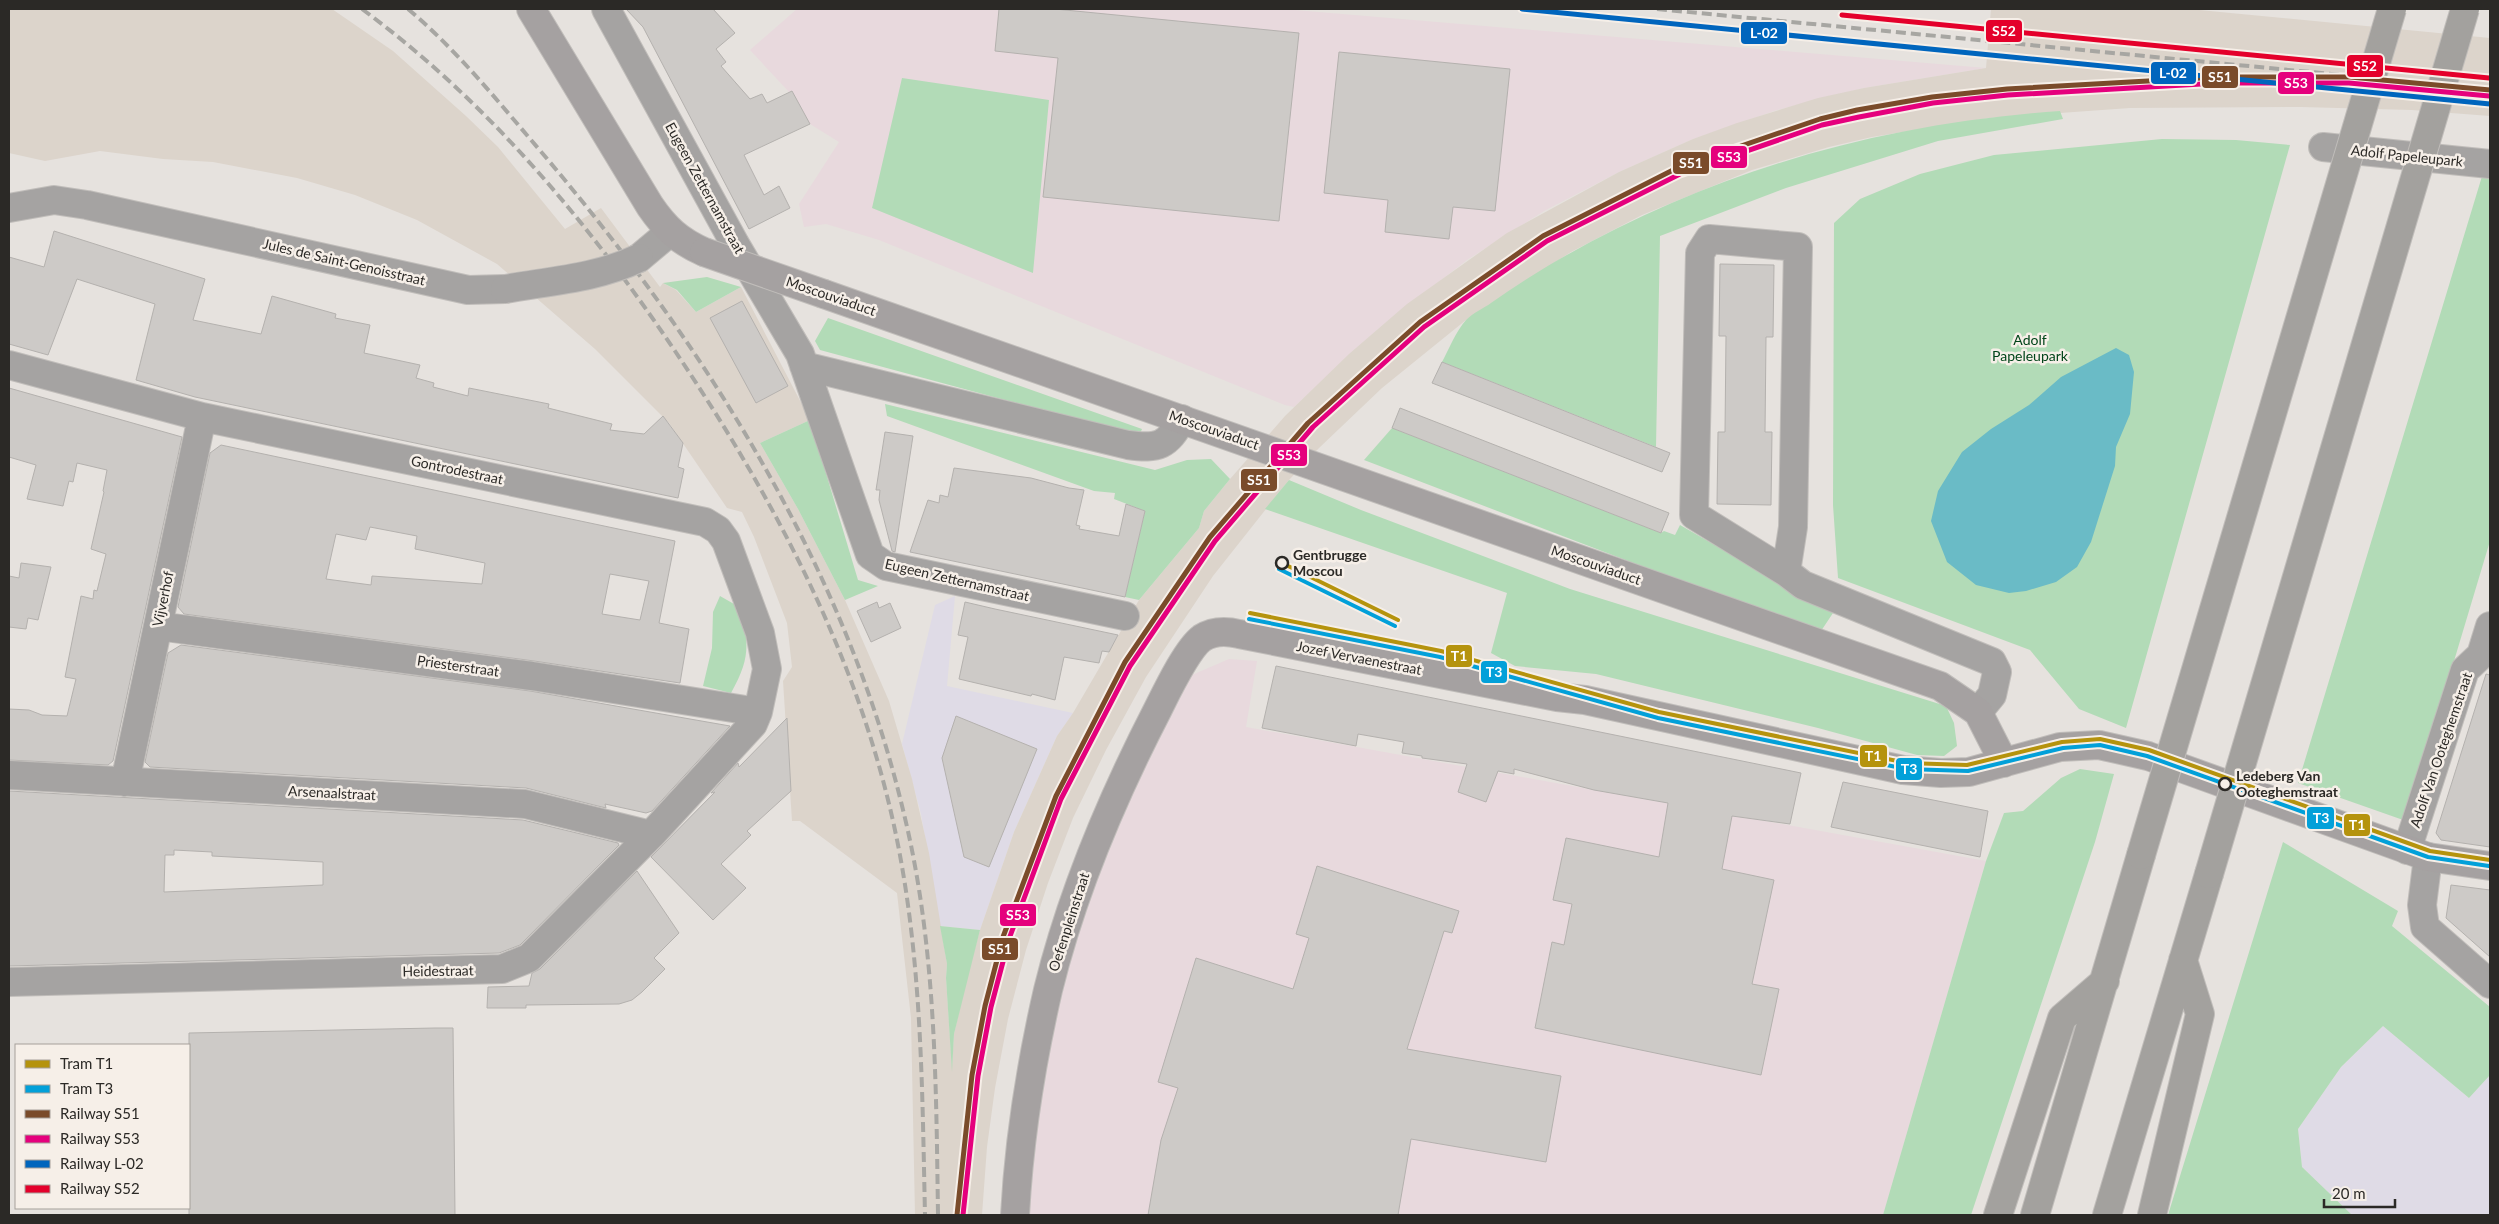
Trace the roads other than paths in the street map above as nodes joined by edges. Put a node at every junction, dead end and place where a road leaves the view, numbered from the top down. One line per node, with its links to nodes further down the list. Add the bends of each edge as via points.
1 (531, 9): 8 (street, Moscouviaduct, via 650,206)
2 (606, 9): 10 (street, Eugeen Zetternamstraat)
3 (2392, 9): 27 (highway, bridge)
4 (2465, 9): 26 (highway, bridge)
5 (2323, 147): 6 (street, Adolf Papeleupark)
6 (2490, 164)
7 (9, 208): 8 (street, Jules de Saint-Genoisstraat, bridge, via 54,200 87,205 459,288 484,290 597,273 622,266 639,258)
8 (670, 232): 12 (street, Moscouviaduct, bridge, via 704,252)
9 (9, 365): 11 (street, Gontrodestraat)
10 (804, 366): 12 (street, via 1149,448 1161,445 1172,436); 14 (street, Eugeen Zetternamstraat, via 870,556 879,564)
11 (202, 417): 15 (street, Vijverhof); 18 (street, Gontrodestraat, via 705,522 718,530 726,541 760,633 767,669)
12 (1182, 419): 19 (street, Moscouviaduct, via 1940,686)
13 (1786, 572): 13 (street, via 1793,527 1798,247 1709,239 1700,253 1694,515); 19 (street, via 1804,584 1992,662 1997,672 1992,695)
14 (1125, 616)
15 (158, 626): 18 (street, Priesterstraat, via 532,676); 22 (street, Vijverhof)
16 (2490, 626): 24 (street, Adolf Van Ooteghemstraat, via 2481,656 2465,670)
17 (1192, 650): 20 (street, Jozef Vervaenestraat, via 1202,638 1232,632 1585,700 1904,770 1968,772); 30 (street, Oefenpleinstraat, via 1122,779 1079,886 1048,990 1027,1098)
18 (758, 712): 23 (street, Heidestraat, via 737,744)
19 (1978, 712): 20 (street, Moscouviaduct)
20 (2004, 763): 24 (street, Jozef Vervaenestraat, via 2060,747 2099,746 2148,756)
21 (9, 775): 22 (street, Arsenaalstraat)
22 (125, 782): 23 (street, Arsenaalstraat, via 525,804)
23 (652, 835): 28 (street, Heidestraat, via 529,958 502,969)
24 (2418, 853): 25 (street, Jozef Vervaenestraat); 29 (street, Adolf Van Ooteghemstraat, via 2425,927)
25 (2490, 866)
26 (2184, 960): 33 (highway); 34 (highway, via 2200,1014)
27 (2105, 981): 31 (highway, via 2062,1018); 32 (highway)
28 (9, 982)
29 (2490, 984)
30 (1015, 1215)
31 (1998, 1215)
32 (2035, 1215)
33 (2107, 1215)
34 (2152, 1215)

